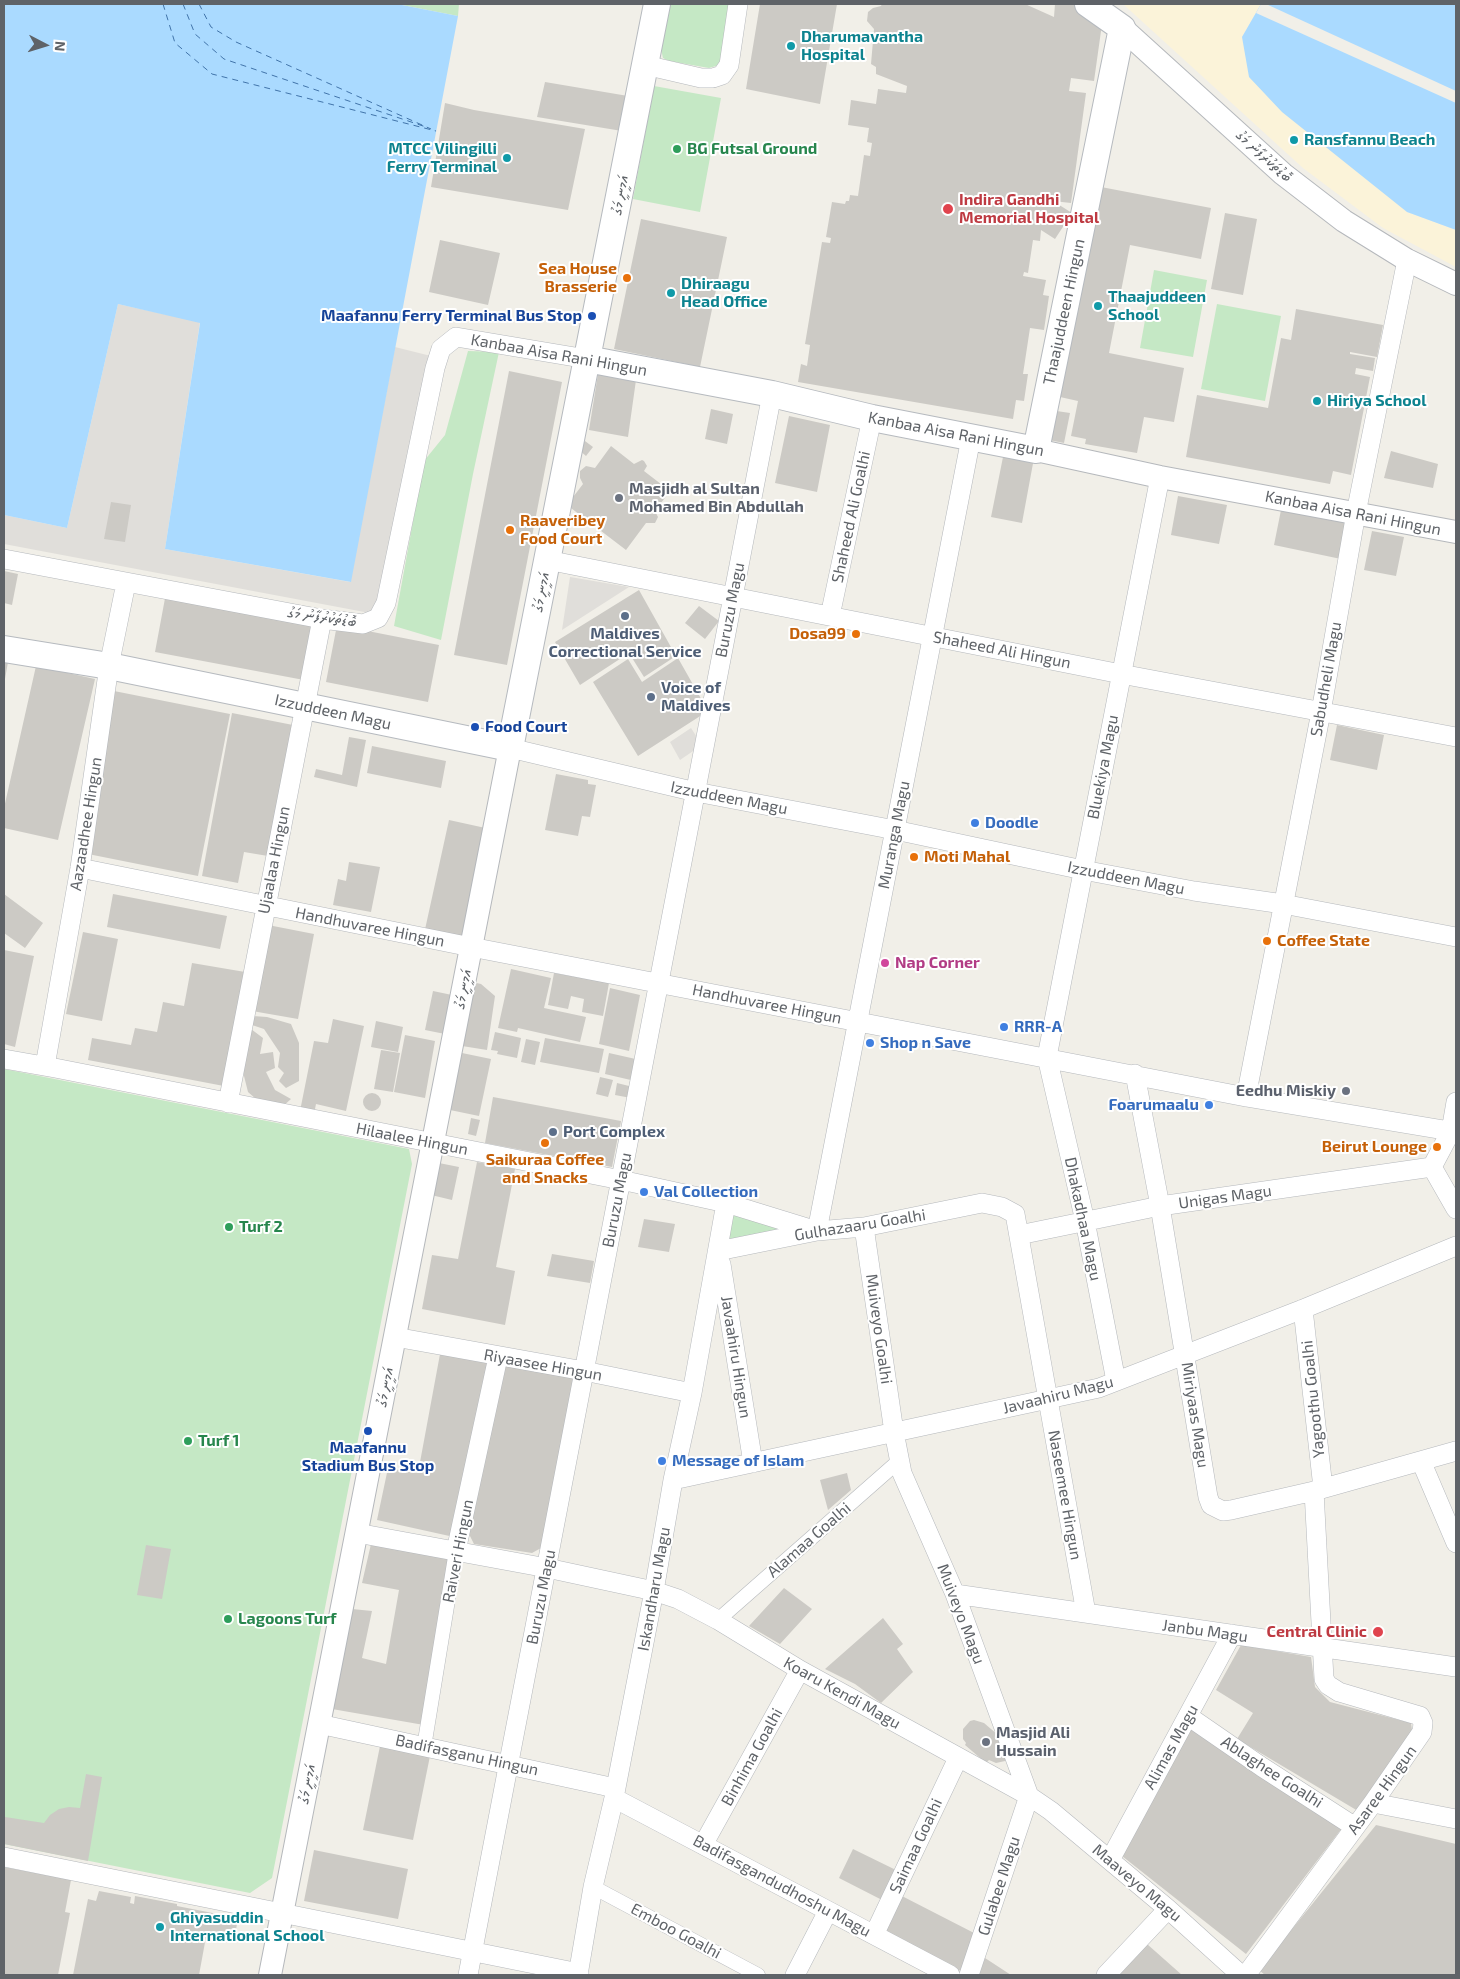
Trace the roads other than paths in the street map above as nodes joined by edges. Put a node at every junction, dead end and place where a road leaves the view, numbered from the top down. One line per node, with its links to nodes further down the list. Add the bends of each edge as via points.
1 (656, 4): 5 (main road, އަމީނީ މަގު)
2 (738, 4): 5 (street, via 729,65 722,75 701,78)
3 (1088, 4): 4 (main road, ބޮޑުތަކުރުފާނު މަގު)
4 (1122, 28): 6 (street, ބޮޑުތަކުރުފާނު މަގު, via 1283,174 1344,221); 13 (main road, Thaajuddeen Hingun)
5 (645, 65): 9 (main road, އަމީނީ މަގު)
6 (1407, 260): 7 (street, ބޮޑުތަކުރުފާނު މަގު); 15 (street, Sabudheli Magu)
7 (1456, 284)
8 (456, 337): 9 (street, Kanbaa Aisa Rani Hingun); 22 (street, ބޮޑުތަކުރުފާނު މަގު, via 441,349 435,368 386,603 378,618 362,624)
9 (588, 359): 10 (main road, Kanbaa Aisa Rani Hingun); 18 (main road, އަމީނީ މަގު)
10 (772, 394): 11 (main road, Kanbaa Aisa Rani Hingun); 20 (street, Buruzu Magu)
11 (872, 418): 12 (main road, Kanbaa Aisa Rani Hingun); 21 (street, Shaheed Ali Goalhi)
12 (971, 438): 13 (main road, Kanbaa Aisa Rani Hingun); 23 (street, Muranga Magu)
13 (1036, 450): 14 (street, Kanbaa Aisa Rani Hingun)
14 (1160, 477): 15 (street, Kanbaa Aisa Rani Hingun); 26 (street, Bluekiya Magu)
15 (1356, 513): 16 (street, Kanbaa Aisa Rani Hingun); 28 (street, Sabudheli Magu)
16 (1456, 532)
17 (4, 559): 19 (street, ބޮޑުތަކުރުފާނު މަގު)
18 (547, 560): 20 (street, Shaheed Ali Hingun); 30 (main road, އަމީނީ މަގު)
19 (126, 583): 22 (street, ބޮޑުތަކުރުފާނު މަގު); 25 (street, Aazaadhee Hingun)
20 (733, 597): 21 (street, Shaheed Ali Hingun); 31 (street, Buruzu Magu)
21 (830, 616): 23 (street, Shaheed Ali Hingun)
22 (322, 618): 27 (street, Ujaalaa Hingun)
23 (932, 636): 26 (street, Shaheed Ali Hingun); 32 (street, Muranga Magu)
24 (4, 649): 25 (main road, Izzuddeen Magu)
25 (109, 666): 27 (main road, Izzuddeen Magu); 33 (street, Aazaadhee Hingun)
26 (1121, 674): 28 (street, Shaheed Ali Hingun); 34 (street, Bluekiya Magu)
27 (305, 706): 30 (main road, Izzuddeen Magu); 36 (street, Ujaalaa Hingun)
28 (1320, 712): 29 (street, Shaheed Ali Hingun); 35 (street, Sabudheli Magu)
29 (1456, 737)
30 (510, 748): 31 (street, Izzuddeen Magu); 38 (street, އަމީނީ މަގު)
31 (696, 792): 32 (street, Izzuddeen Magu); 39 (street, Buruzu Magu)
32 (895, 830): 34 (street, Izzuddeen Magu); 40 (street, Muranga Magu)
33 (80, 868): 36 (street, Handhuvaree Hingun); 43 (street, Aazaadhee Hingun)
34 (1083, 870): 35 (street, Izzuddeen Magu); 41 (street, Bluekiya Magu)
35 (1283, 904): 37 (street, Izzuddeen Magu); 45 (street, Sabudheli Magu)
36 (264, 906): 38 (street, Handhuvaree Hingun); 47 (street, Ujaalaa Hingun)
37 (1456, 937)
38 (471, 947): 39 (street, Handhuvaree Hingun); 49 (street, އަމީނީ މަގު)
39 (659, 983): 40 (street, Handhuvaree Hingun); 51 (street, Buruzu Magu)
40 (858, 1021): 41 (street, Handhuvaree Hingun); 58 (street, Muranga Magu)
41 (1047, 1057): 44 (street, Handhuvaree Hingun); 56 (street, Dhakadhaa Magu)
42 (4, 1059): 43 (street, Hilaalee Hingun)
43 (45, 1066): 47 (street, Hilaalee Hingun)
44 (1135, 1074): 45 (street, Handhuvaree Hingun); 53 (street, Miriyaas Magu)
45 (1246, 1097): 48 (street, Handhuvaree Hingun)
46 (1456, 1102): 48 (street)
47 (228, 1103): 49 (street, Hilaalee Hingun)
48 (1454, 1132): 50 (street)
49 (433, 1143): 51 (street, Hilaalee Hingun); 63 (street, އަމީނީ މަގު)
50 (1432, 1167): 53 (street, Unigas Magu); 55 (street)
51 (621, 1180): 52 (street, Hilaalee Hingun); 66 (street, Buruzu Magu)
52 (726, 1203): 58 (street, Hilaalee Hingun); 61 (street, Iskandharu Magu)
53 (1160, 1206): 56 (street, Unigas Magu); 64 (street, Miriyaas Magu)
54 (1002, 1207): 57 (street, Gulhazaaru Goalhi, via 982,1203); 59 (street, Naseemee Hingun, via 1015,1214)
55 (1456, 1208)
56 (1085, 1221): 59 (street, Unigas Magu); 67 (street, Dhakadhaa Magu)
57 (864, 1226): 58 (street, Gulhazaaru Goalhi); 70 (street, Muiveyo Goalhi)
58 (817, 1231): 61 (street, Gulhazaaru Goalhi)
59 (1019, 1235): 69 (street, Naseemee Hingun)
60 (1456, 1246): 62 (street, Javaahiru Magu)
61 (718, 1251): 68 (street, Iskandharu Magu); 74 (street, Javaahiru Hingun)
62 (1303, 1309): 64 (street, Javaahiru Magu); 76 (street, Yagoothu Goalhi)
63 (395, 1338): 65 (street, Riyaasee Hingun); 77 (street, އަމީނީ މަގު)
64 (1184, 1355): 67 (street, Javaahiru Magu); 76 (street, Miriyaas Magu, via 1211,1505 1222,1511)
65 (498, 1357): 66 (street, Riyaasee Hingun); 79 (street, Raiveri Hingun)
66 (584, 1371): 68 (street, Riyaasee Hingun); 80 (street, Buruzu Magu)
67 (1116, 1382): 69 (street, Javaahiru Magu)
68 (692, 1393): 75 (street, Iskandharu Magu)
69 (1048, 1399): 70 (street, Javaahiru Magu); 83 (street, Naseemee Hingun)
70 (894, 1432): 72 (street, Muiveyo Magu); 74 (street, Javaahiru Magu)
71 (1456, 1451): 73 (street, Miriyaas Magu)
72 (900, 1460): 82 (street, Muiveyo Magu, via 902,1473); 84 (street, Alamaa Goalhi)
73 (1421, 1461): 76 (street, Miriyaas Magu); 78 (street)
74 (753, 1463): 75 (street, Javaahiru Magu)
75 (673, 1480): 81 (street, Iskandharu Magu)
76 (1318, 1490): 86 (street, Asaree Hingun)
77 (357, 1532): 79 (street, Koaru Kendi Magu); 90 (street, އަމީނީ މަގު)
78 (1456, 1543)
79 (456, 1551): 80 (street, Koaru Kendi Magu); 91 (street, Raiveri Hingun)
80 (547, 1568): 81 (street, Koaru Kendi Magu); 93 (street, Buruzu Magu)
81 (654, 1591): 84 (street, Koaru Kendi Magu, via 678,1598); 94 (street, Iskandharu Magu)
82 (955, 1594): 83 (street, Janbu Magu); 95 (street, Muiveyo Magu)
83 (1086, 1613): 85 (street, Janbu Magu)
84 (718, 1620): 88 (street, Koaru Kendi Magu)
85 (1232, 1634): 86 (street, Janbu Magu); 89 (street, Alimas Magu)
86 (1322, 1648): 87 (street, Janbu Magu); 96 (street, Asaree Hingun, via 1324,1679 1328,1685 1339,1692 1413,1713 1420,1716 1423,1723 1418,1740)
87 (1456, 1667)
88 (800, 1670): 92 (street, Koaru Kendi Magu); 99 (street, Binhima Goalhi)
89 (1188, 1716): 98 (street, Ablaghee Goalhi); 101 (street, Alimas Magu)
90 (319, 1724): 91 (street, Badifasganu Hingun); 105 (street, އަމީނީ މަގު)
91 (424, 1746): 93 (street, Badifasganu Hingun)
92 (958, 1758): 95 (street, Koaru Kendi Magu); 106 (street, Saimaa Goalhi)
93 (509, 1764): 94 (street, Badifasganu Hingun); 107 (street, Buruzu Magu)
94 (614, 1793): 99 (street, Badifasgandudhoshu Magu); 102 (street, Iskandharu Magu)
95 (1029, 1796): 101 (street, Maaveyo Magu); 114 (street, Gulabee Magu)
96 (1373, 1803): 97 (street); 98 (street, Asaree Hingun)
97 (1456, 1818)
98 (1355, 1827): 117 (street, Asaree Hingun)
99 (703, 1845): 104 (street, Badifasgandudhoshu Magu)
100 (4, 1858): 105 (street)
101 (1110, 1860): 103 (street, Maaveyo Magu)
102 (593, 1888): 108 (street, Iskandharu Magu); 111 (street, Emboo Goalhi)
103 (1168, 1909): 115 (street); 116 (street, Maaveyo Magu)
104 (828, 1911): 106 (street, Badifasgandudhoshu Magu); 112 (street)
105 (282, 1913): 107 (street); 109 (street, އަމީނީ މަގު)
106 (874, 1935): 113 (street, Badifasgandudhoshu Magu)
107 (473, 1951): 108 (street); 110 (street, Buruzu Magu)
108 (578, 1974)
109 (270, 1975)
110 (468, 1975)
111 (758, 1975)
112 (795, 1975)
113 (950, 1975)
114 (969, 1975)
115 (1106, 1975)
116 (1241, 1975)
117 (1246, 1975)

